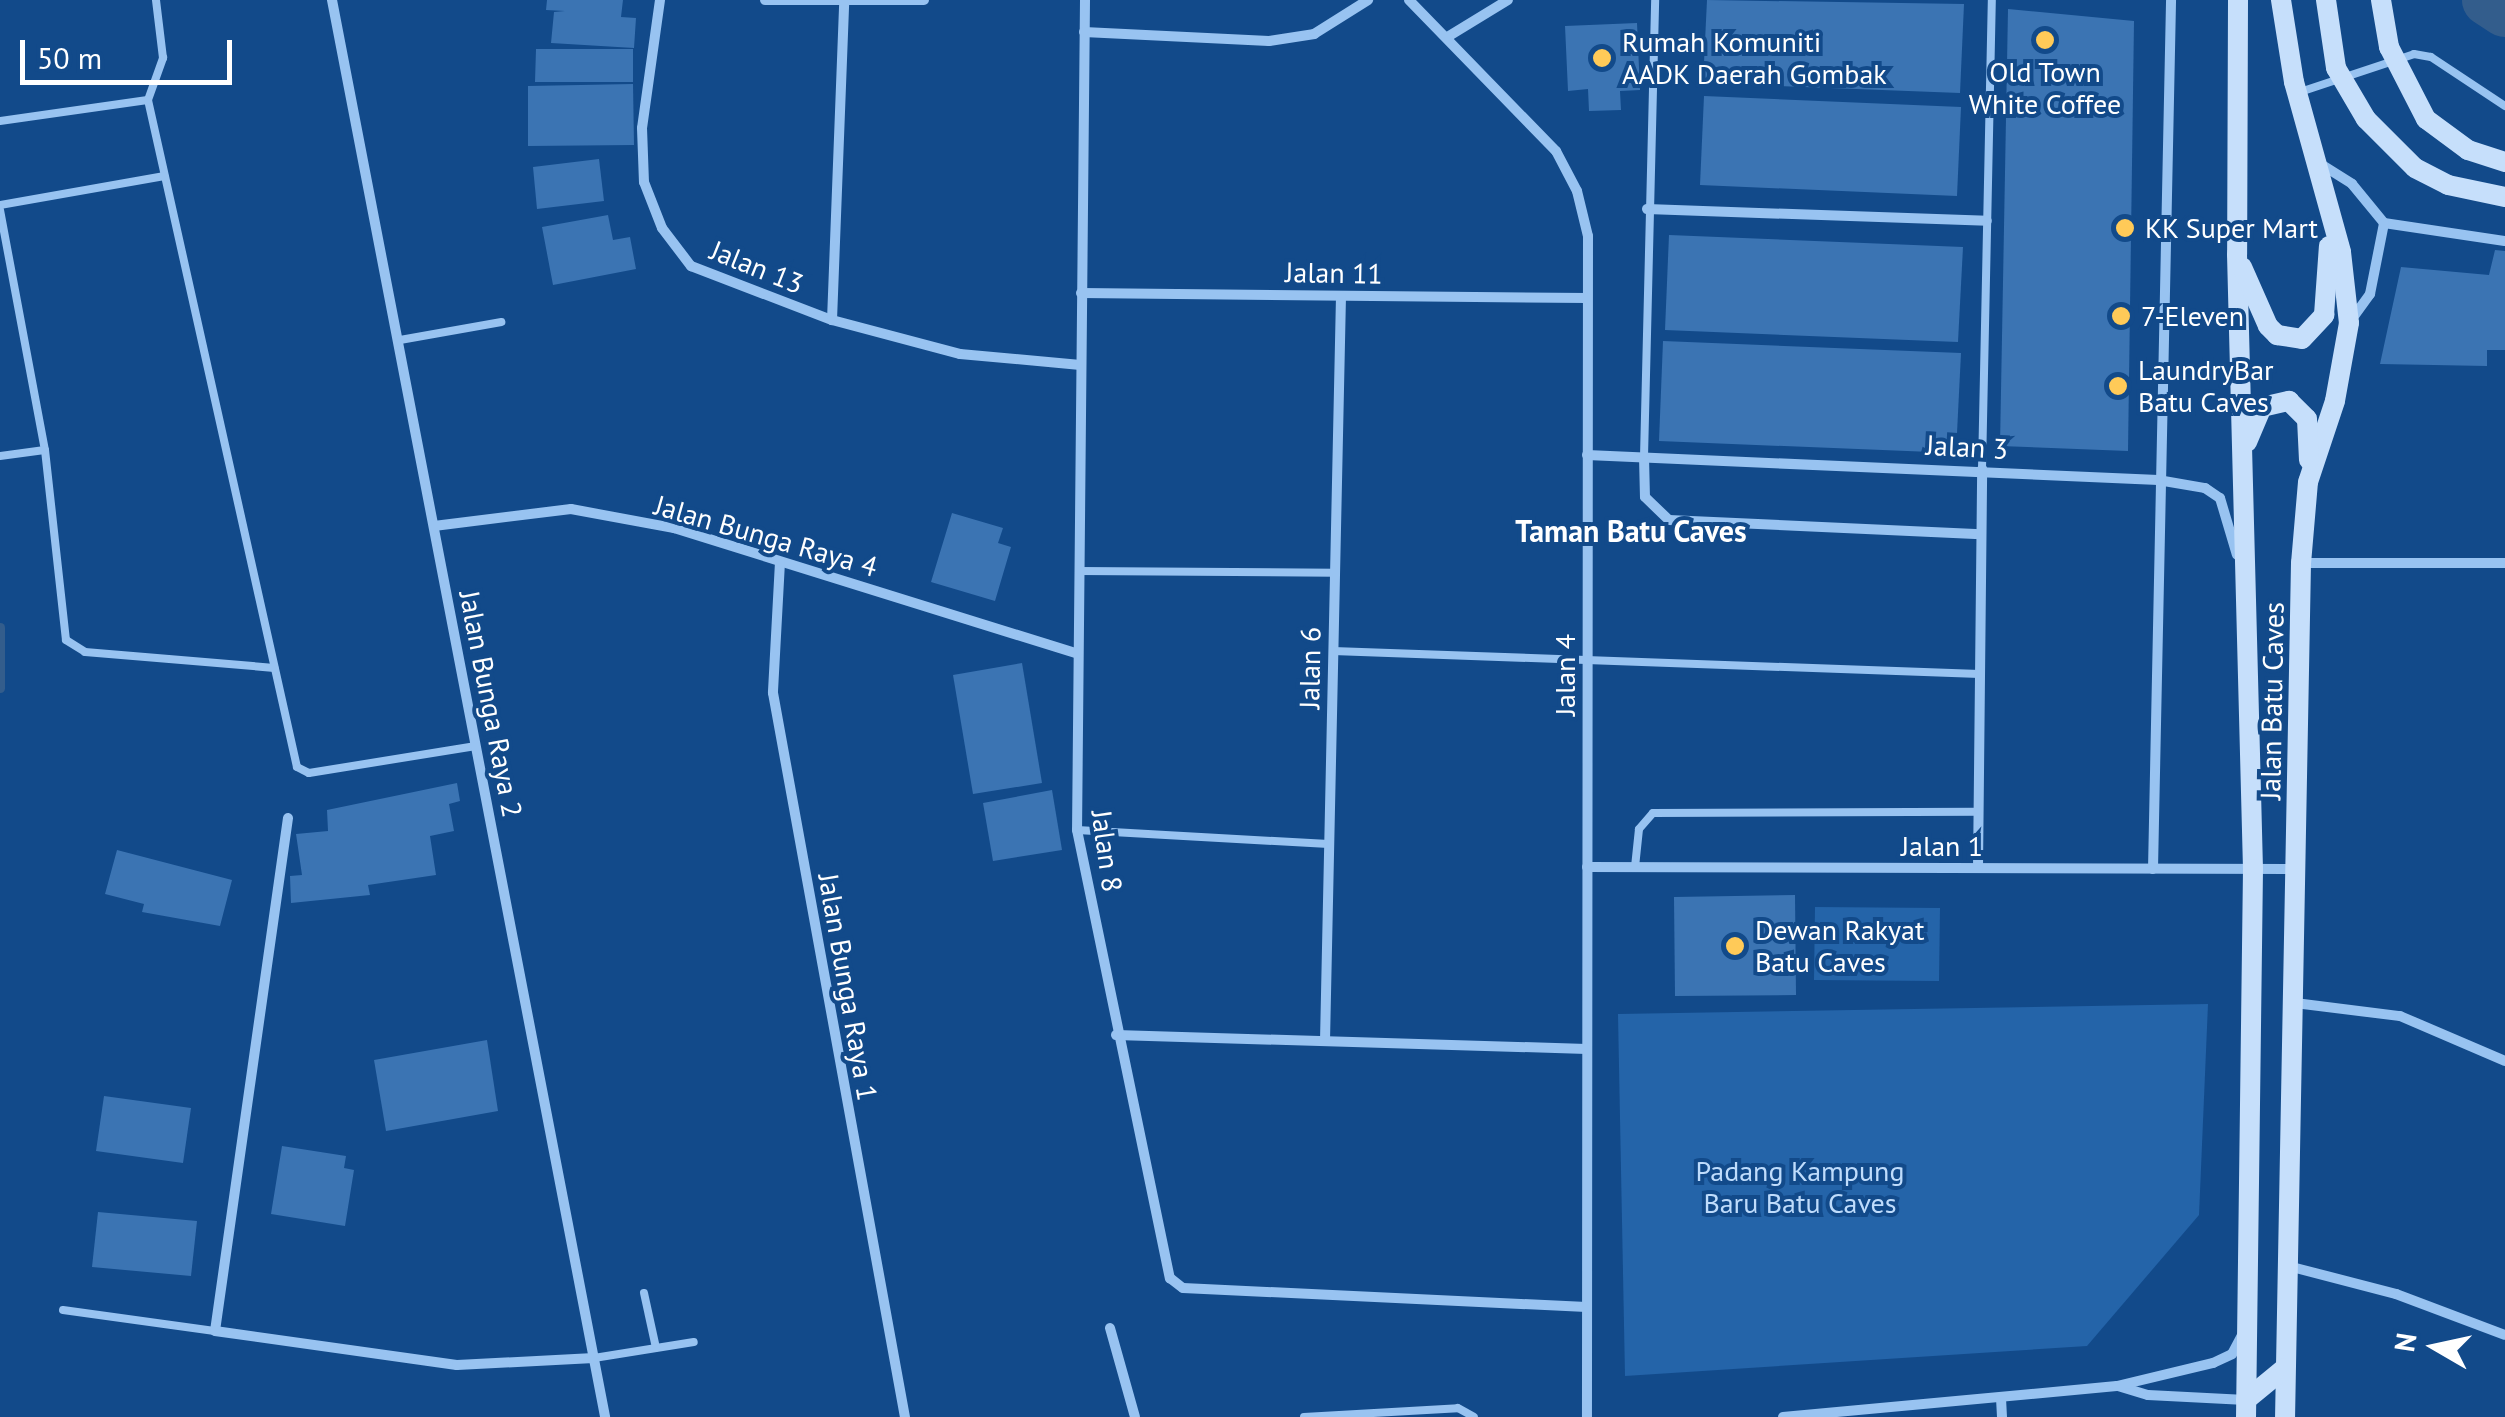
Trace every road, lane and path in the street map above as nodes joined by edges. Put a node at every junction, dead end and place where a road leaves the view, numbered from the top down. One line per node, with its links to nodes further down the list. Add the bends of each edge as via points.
1 (156, 0): 21 (lane, via 163,58)
2 (332, 0): 41 (street, Jalan Bunga Raya 2)
3 (660, 0): 38 (street, Jalan 13, via 642,128 644,182 662,228 691,266)
4 (766, 0): 17 (street)
5 (924, 0): 17 (street)
6 (1084, 0): 18 (street, Jalan 8)
7 (1368, 0): 18 (street, via 1314,34 1269,41)
8 (1409, 0): 19 (street, Jalan 4)
9 (1508, 0): 19 (street)
10 (1656, 0): 29 (lane)
11 (1992, 0): 31 (lane)
12 (2170, 0): 49 (street)
13 (2238, 0): 34 (main road, Jalan Batu Caves)
14 (2280, 0): 20 (main road, Jalan Batu Caves)
15 (2326, 0): 27 (main road, bridge, via 2336,68 2366,119 2415,168 2448,185)
16 (2381, 0): 24 (main road, bridge, via 2389,46 2426,119 2468,150)
17 (844, 4): 38 (street)
18 (1084, 32): 35 (street, Jalan 8)
19 (1449, 36): 37 (street, Jalan 4, via 1556,151 1577,191 1588,236)
20 (2297, 92): 22 (lane, via 2414,54 2431,57); 25 (main road, Jalan Batu Caves)
21 (148, 100): 23 (lane); 26 (lane)
22 (2504, 106)
23 (0, 121)
24 (2505, 162)
25 (2319, 164): 30 (main road, Jalan Batu Caves); 32 (street, via 2352,184)
26 (164, 176): 28 (lane); 62 (lane)
27 (2505, 197)
28 (0, 207): 43 (lane)
29 (1648, 209): 31 (street); 47 (lane)
30 (2330, 220): 34 (main road, via 2328,303 2319,326 2302,339 2277,335 2268,326); 40 (main road, Jalan Batu Caves, via 2341,252)
31 (1987, 222): 48 (lane)
32 (2384, 223): 33 (street); 40 (street, via 2370,294)
33 (2505, 241)
34 (2236, 254): 44 (main road, Jalan Batu Caves)
35 (1081, 293): 36 (street, Jalan 11); 42 (street, Jalan 8)
36 (1341, 296): 37 (street, Jalan 11); 57 (street, Jalan 6)
37 (1588, 298): 45 (street, Jalan 4)
38 (832, 320): 42 (street, Jalan 13, via 960,354)
39 (501, 322): 41 (lane)
40 (2349, 323): 50 (main road, Jalan Batu Caves, via 2335,401)
41 (400, 340): 51 (street, Jalan Bunga Raya 2)
42 (1080, 365): 56 (street, Jalan 8)
43 (45, 450): 46 (lane); 62 (lane, via 66,640 85,652)
44 (2243, 454): 50 (main road, via 2262,407 2289,400 2307,419); 58 (main road, Jalan Batu Caves)
45 (1588, 455): 47 (street, Jalan 3); 61 (street, Jalan 4)
46 (0, 456)
47 (1644, 458): 48 (street, Jalan 3); 52 (street, via 1645,497 1669,520)
48 (1982, 469): 49 (street, Jalan 3); 52 (street)
49 (2158, 480): 58 (street, Jalan 3, via 2205,488 2220,498); 72 (street)
50 (2308, 482): 55 (main road, Jalan Batu Caves)
51 (434, 526): 53 (street, Jalan Bunga Raya 4, via 571,509 674,528); 64 (street, Jalan Bunga Raya 2)
52 (1981, 534): 63 (street)
53 (780, 562): 60 (street, Jalan Bunga Raya 4); 97 (street, Jalan Bunga Raya 1, via 772,693)
54 (2505, 562): 55 (street)
55 (2301, 563): 74 (main road, Jalan Batu Caves)
56 (1079, 570): 57 (lane); 60 (street, Jalan 8)
57 (1335, 573): 59 (street, Jalan 6)
58 (2247, 615): 73 (main road, Jalan Batu Caves)
59 (1334, 651): 61 (lane); 68 (street, Jalan 6)
60 (1078, 654): 67 (street, Jalan 8)
61 (1587, 662): 63 (lane); 69 (street, Jalan 4)
62 (274, 668): 64 (lane, via 297,767 309,773)
63 (1980, 674): 65 (street)
64 (476, 746): 90 (street, Jalan Bunga Raya 2)
65 (1978, 812): 70 (lane, via 1653,812 1639,829); 71 (street)
66 (288, 818): 86 (street)
67 (1077, 830): 68 (lane); 76 (street, Jalan 8)
68 (1329, 844): 77 (street, Jalan 6)
69 (1587, 867): 70 (street, Jalan 1); 78 (street, Jalan 4)
70 (1635, 867): 71 (street, Jalan 1)
71 (1978, 868): 72 (street, Jalan 1)
72 (2153, 868): 73 (street, Jalan 1)
73 (2252, 869): 74 (street, Jalan 1); 84 (main road, Jalan Batu Caves)
74 (2298, 869): 75 (main road, Jalan Batu Caves)
75 (2296, 1003): 79 (street, via 2400,1016); 80 (main road, Jalan Batu Caves)
76 (1116, 1035): 77 (street); 82 (street, Jalan 8, via 1170,1278 1183,1288)
77 (1325, 1042): 78 (street)
78 (1587, 1049): 82 (street, Jalan 4)
79 (2505, 1060)
80 (2287, 1266): 87 (street, via 2396,1294); 91 (main road, Jalan Batu Caves)
81 (644, 1293): 89 (lane)
82 (1587, 1307): 101 (street, Jalan 4)
83 (64, 1310): 86 (lane)
84 (2246, 1327): 92 (street, via 2232,1354 2213,1363); 94 (main road, Jalan Batu Caves)
85 (1110, 1328): 98 (street)
86 (215, 1330): 90 (street, via 457,1365)
87 (2505, 1335)
88 (694, 1342): 89 (lane)
89 (656, 1348): 90 (lane)
90 (594, 1358): 96 (street, Jalan Bunga Raya 2)
91 (2285, 1368): 94 (main road); 104 (main road, Jalan Batu Caves)
92 (2117, 1386): 93 (street); 94 (street)
93 (2001, 1398): 95 (street); 103 (street)
94 (2246, 1409)
95 (1840, 1414): 102 (street)
96 (605, 1417)
97 (905, 1417)
98 (1135, 1417)
99 (1304, 1417): 100 (lane, via 1458,1408)
100 (1474, 1417)
101 (1587, 1417)
102 (1783, 1417)
103 (2002, 1417)
104 (2285, 1417)

